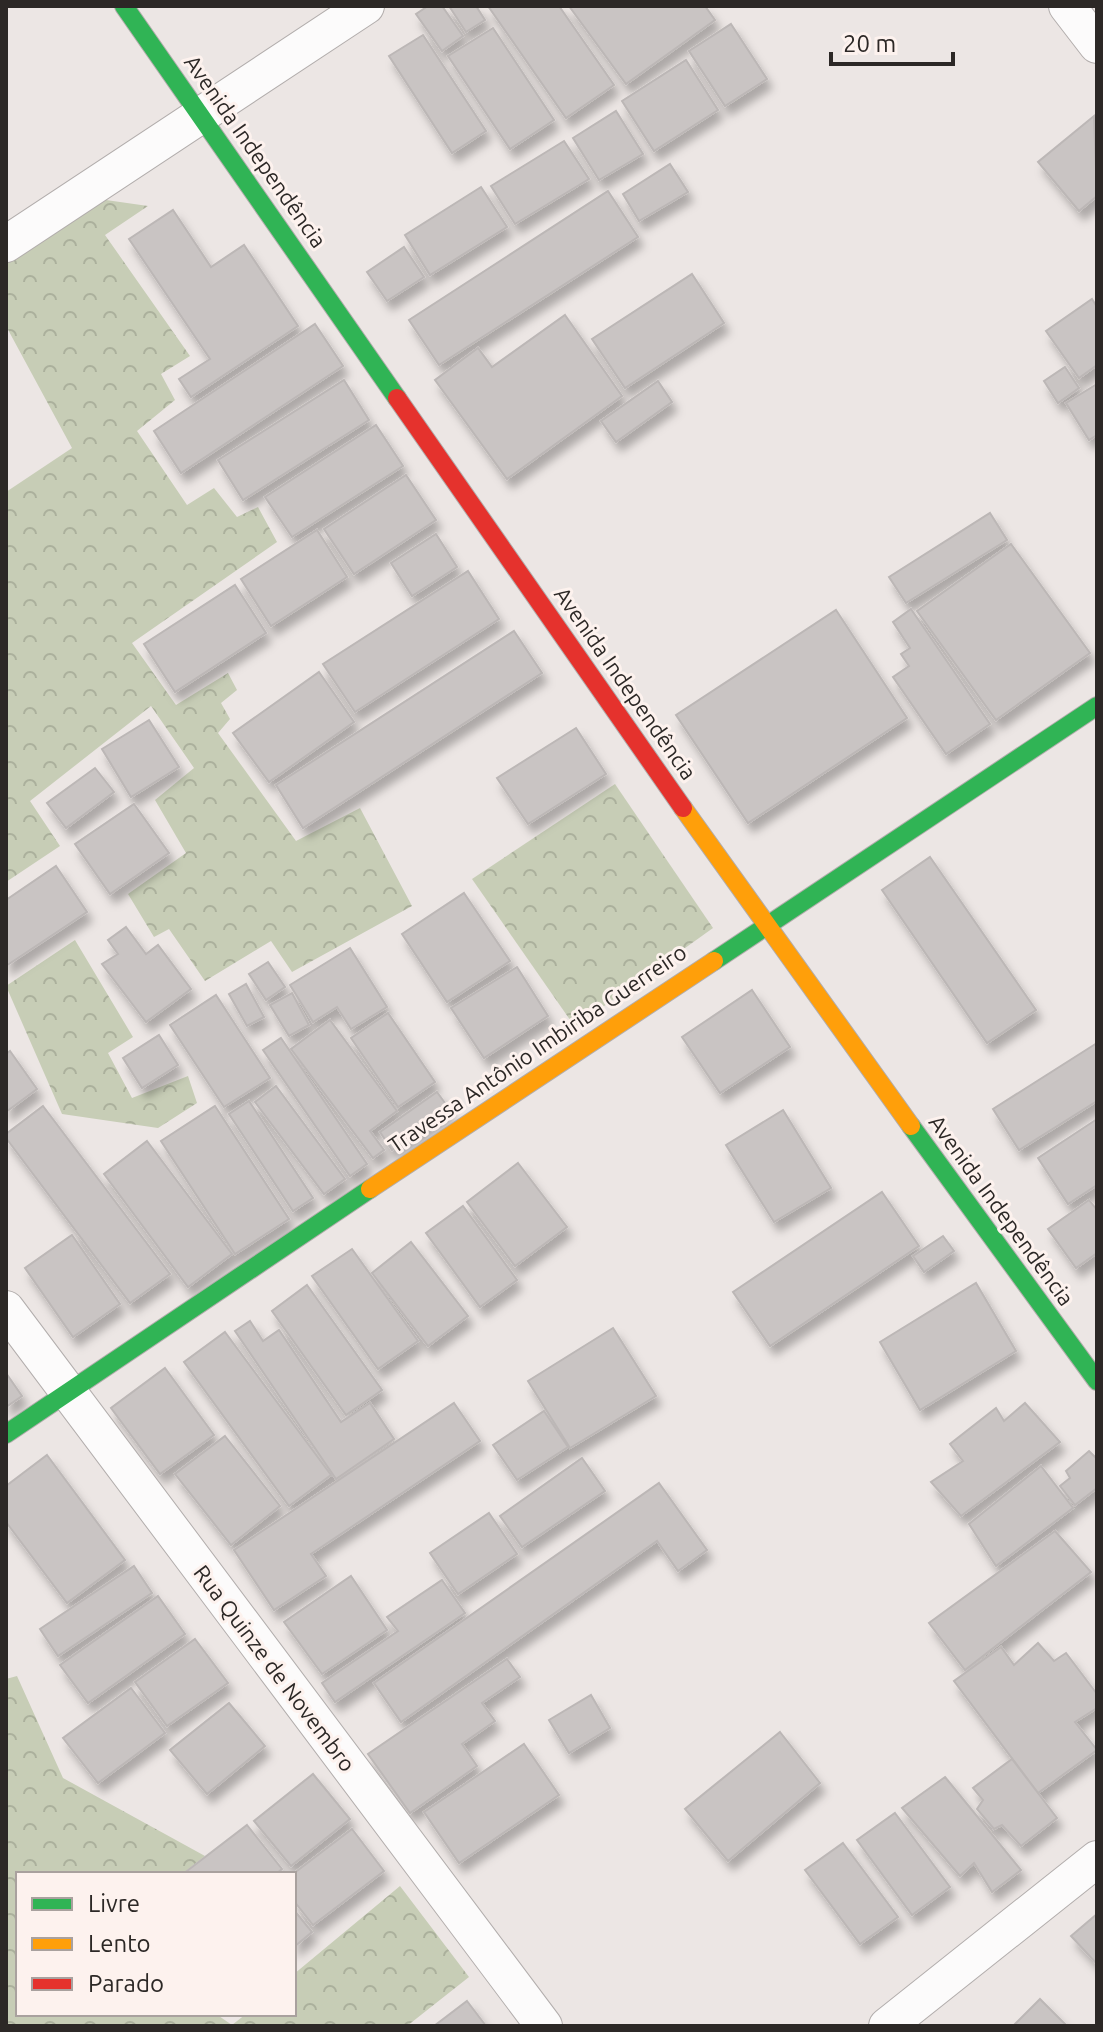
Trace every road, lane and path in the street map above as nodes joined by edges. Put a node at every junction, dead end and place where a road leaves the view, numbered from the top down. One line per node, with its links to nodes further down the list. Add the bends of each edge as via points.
1 (124, 6): 5 (street, Avenida Independência)
2 (366, 6): 5 (street)
3 (1067, 6): 4 (street)
4 (1097, 45)
5 (203, 115): 6 (street); 8 (street, Avenida Independência)
6 (6, 244)
7 (1097, 706): 8 (street, Travessa Antônio Imbiriba Guerreiro)
8 (765, 926): 10 (street, Avenida Independência); 11 (street, Travessa Antônio Imbiriba Guerreiro)
9 (6, 1309): 11 (street, Rua Quinze de Novembro)
10 (1097, 1381)
11 (67, 1390): 12 (street, Travessa Antônio Imbiriba Guerreiro); 14 (street, Rua Quinze de Novembro)
12 (6, 1434)
13 (1097, 1859): 15 (street)
14 (544, 2026)
15 (887, 2026)

